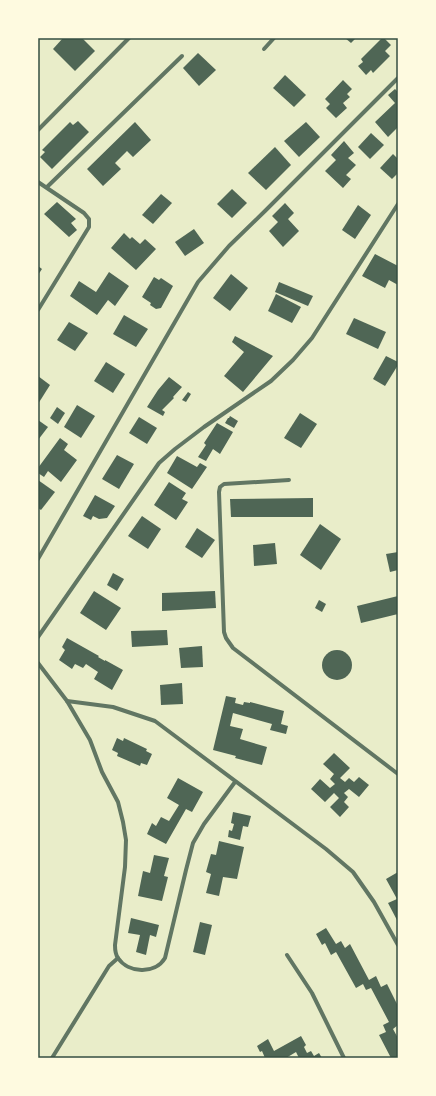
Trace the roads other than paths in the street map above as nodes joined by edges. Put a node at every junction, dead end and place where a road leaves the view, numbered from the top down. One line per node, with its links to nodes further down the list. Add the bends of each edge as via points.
1 (129, 38): 6 (street)
2 (274, 38): 3 (street)
3 (264, 49)
4 (182, 56): 8 (street)
5 (398, 78): 12 (street, via 229,246 198,282)
6 (38, 130)
7 (38, 182): 8 (street)
8 (47, 187): 10 (street, via 84,213 89,219 89,227)
9 (398, 204): 13 (street, via 312,338 271,381 204,427 159,463)
10 (38, 310)
11 (290, 480): 16 (street, via 224,484 220,487 226,638 233,648)
12 (38, 559)
13 (38, 637)
14 (38, 663): 15 (street)
15 (67, 701): 17 (street, via 113,707 155,721); 20 (street, via 90,740 102,772 118,802 123,822 126,840 115,945)
16 (398, 774)
17 (235, 782): 18 (street, via 353,872 374,902); 20 (street, via 204,824 194,843 162,963 148,970 135,970)
18 (398, 945)
19 (287, 955): 22 (street, via 312,993)
20 (118, 958): 21 (street, via 109,966)
21 (52, 1058)
22 (344, 1058)

